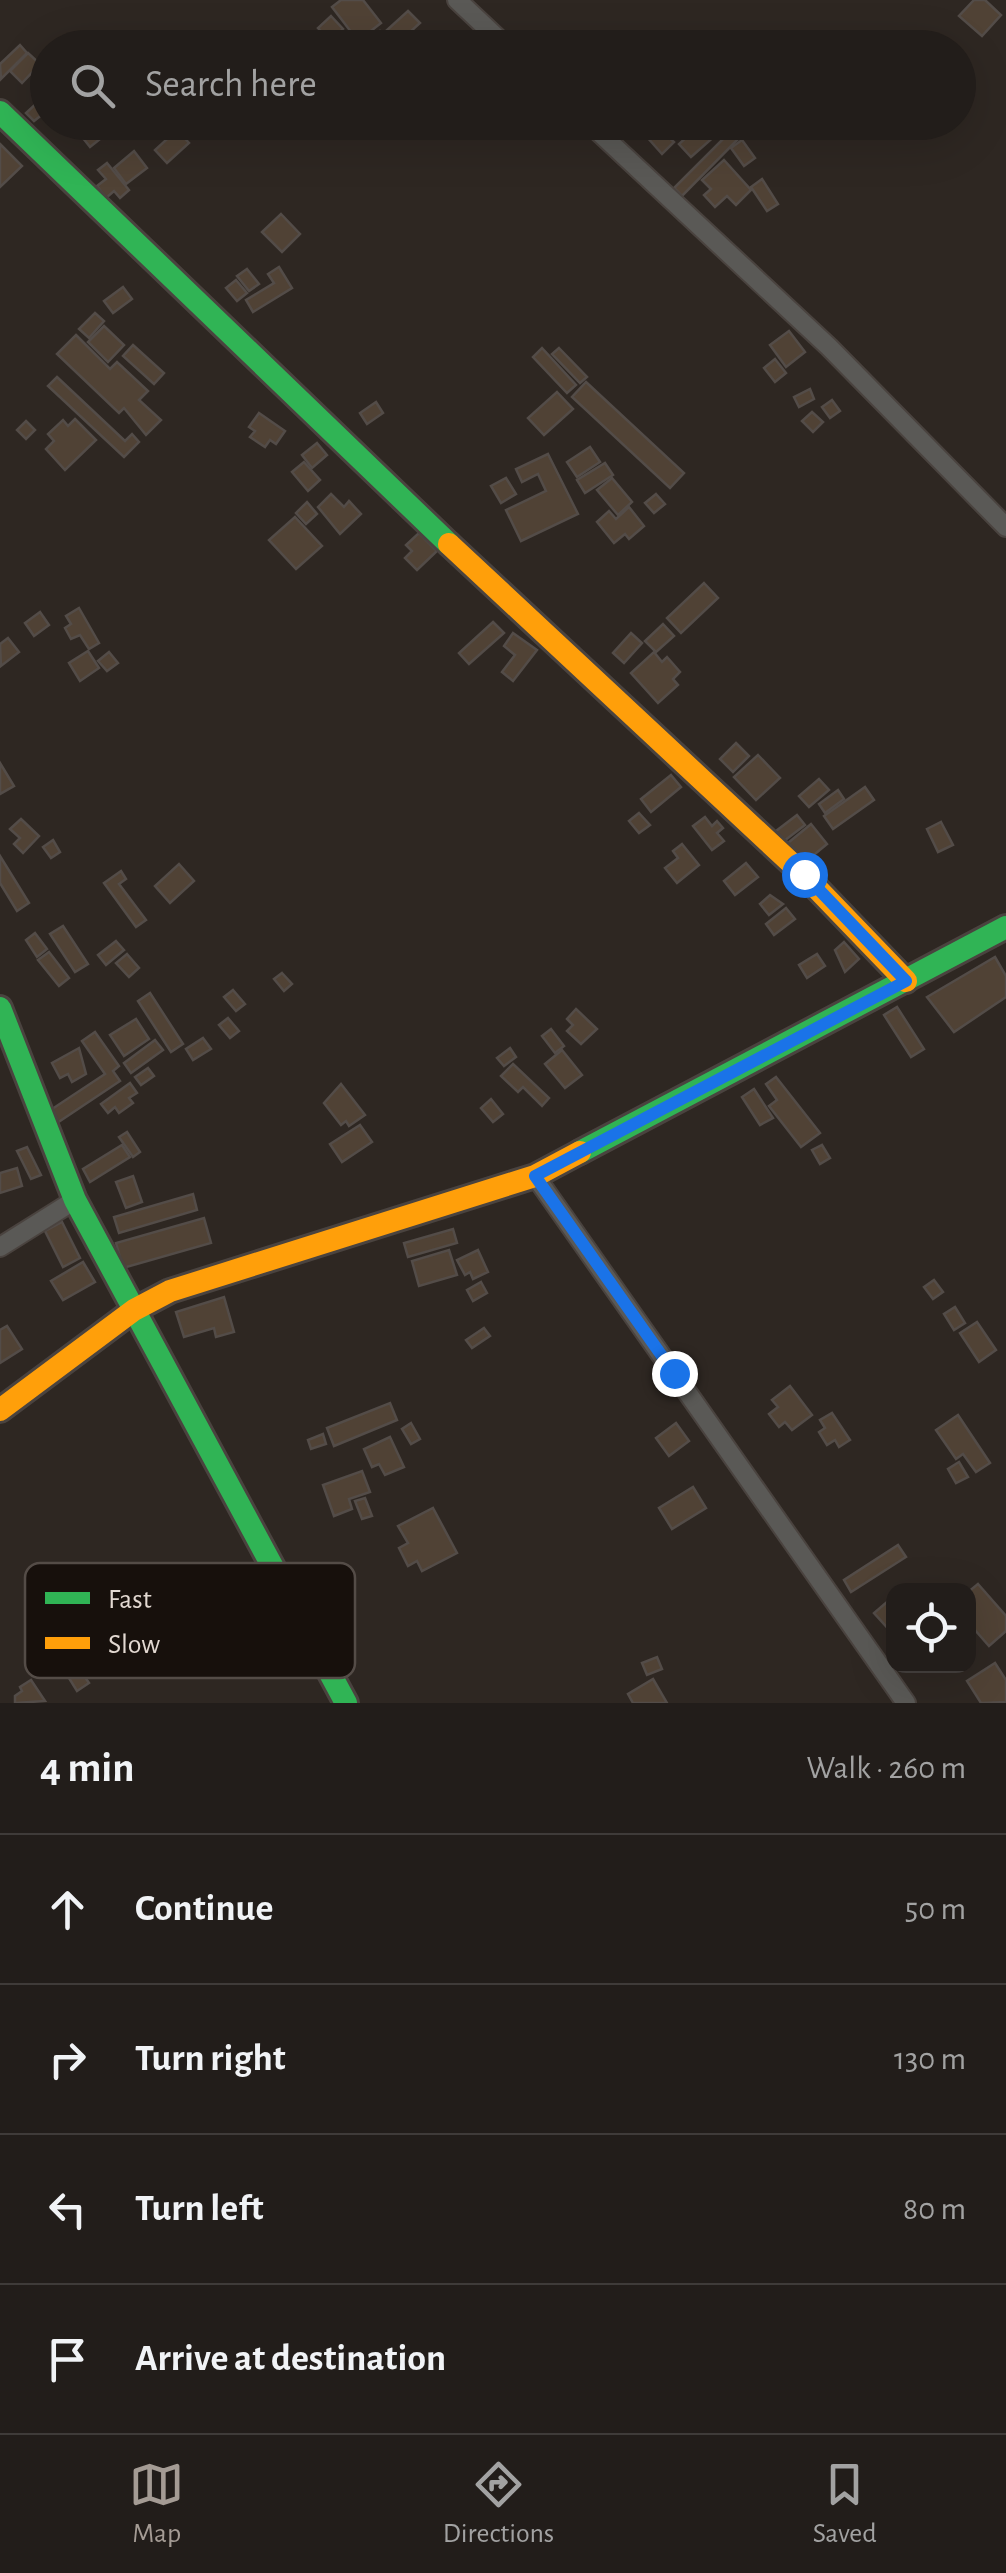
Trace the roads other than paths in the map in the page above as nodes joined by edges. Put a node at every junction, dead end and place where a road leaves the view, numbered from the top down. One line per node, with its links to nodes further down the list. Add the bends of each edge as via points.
1 (458, 0): 2 (street)
2 (489, 30)
3 (0, 112): 7 (street, via 540,632 804,874)
4 (607, 140): 5 (street, via 829,347)
5 (1006, 527)
6 (1006, 928): 7 (street)
7 (906, 981): 9 (street)
8 (0, 1008): 10 (street)
9 (535, 1176): 12 (street, via 170,1290); 17 (street)
10 (75, 1200): 11 (street); 12 (street)
11 (0, 1247)
12 (134, 1310): 13 (street); 14 (street)
13 (0, 1410)
14 (270, 1563)
15 (333, 1678): 16 (street)
16 (346, 1703)
17 (906, 1703)

